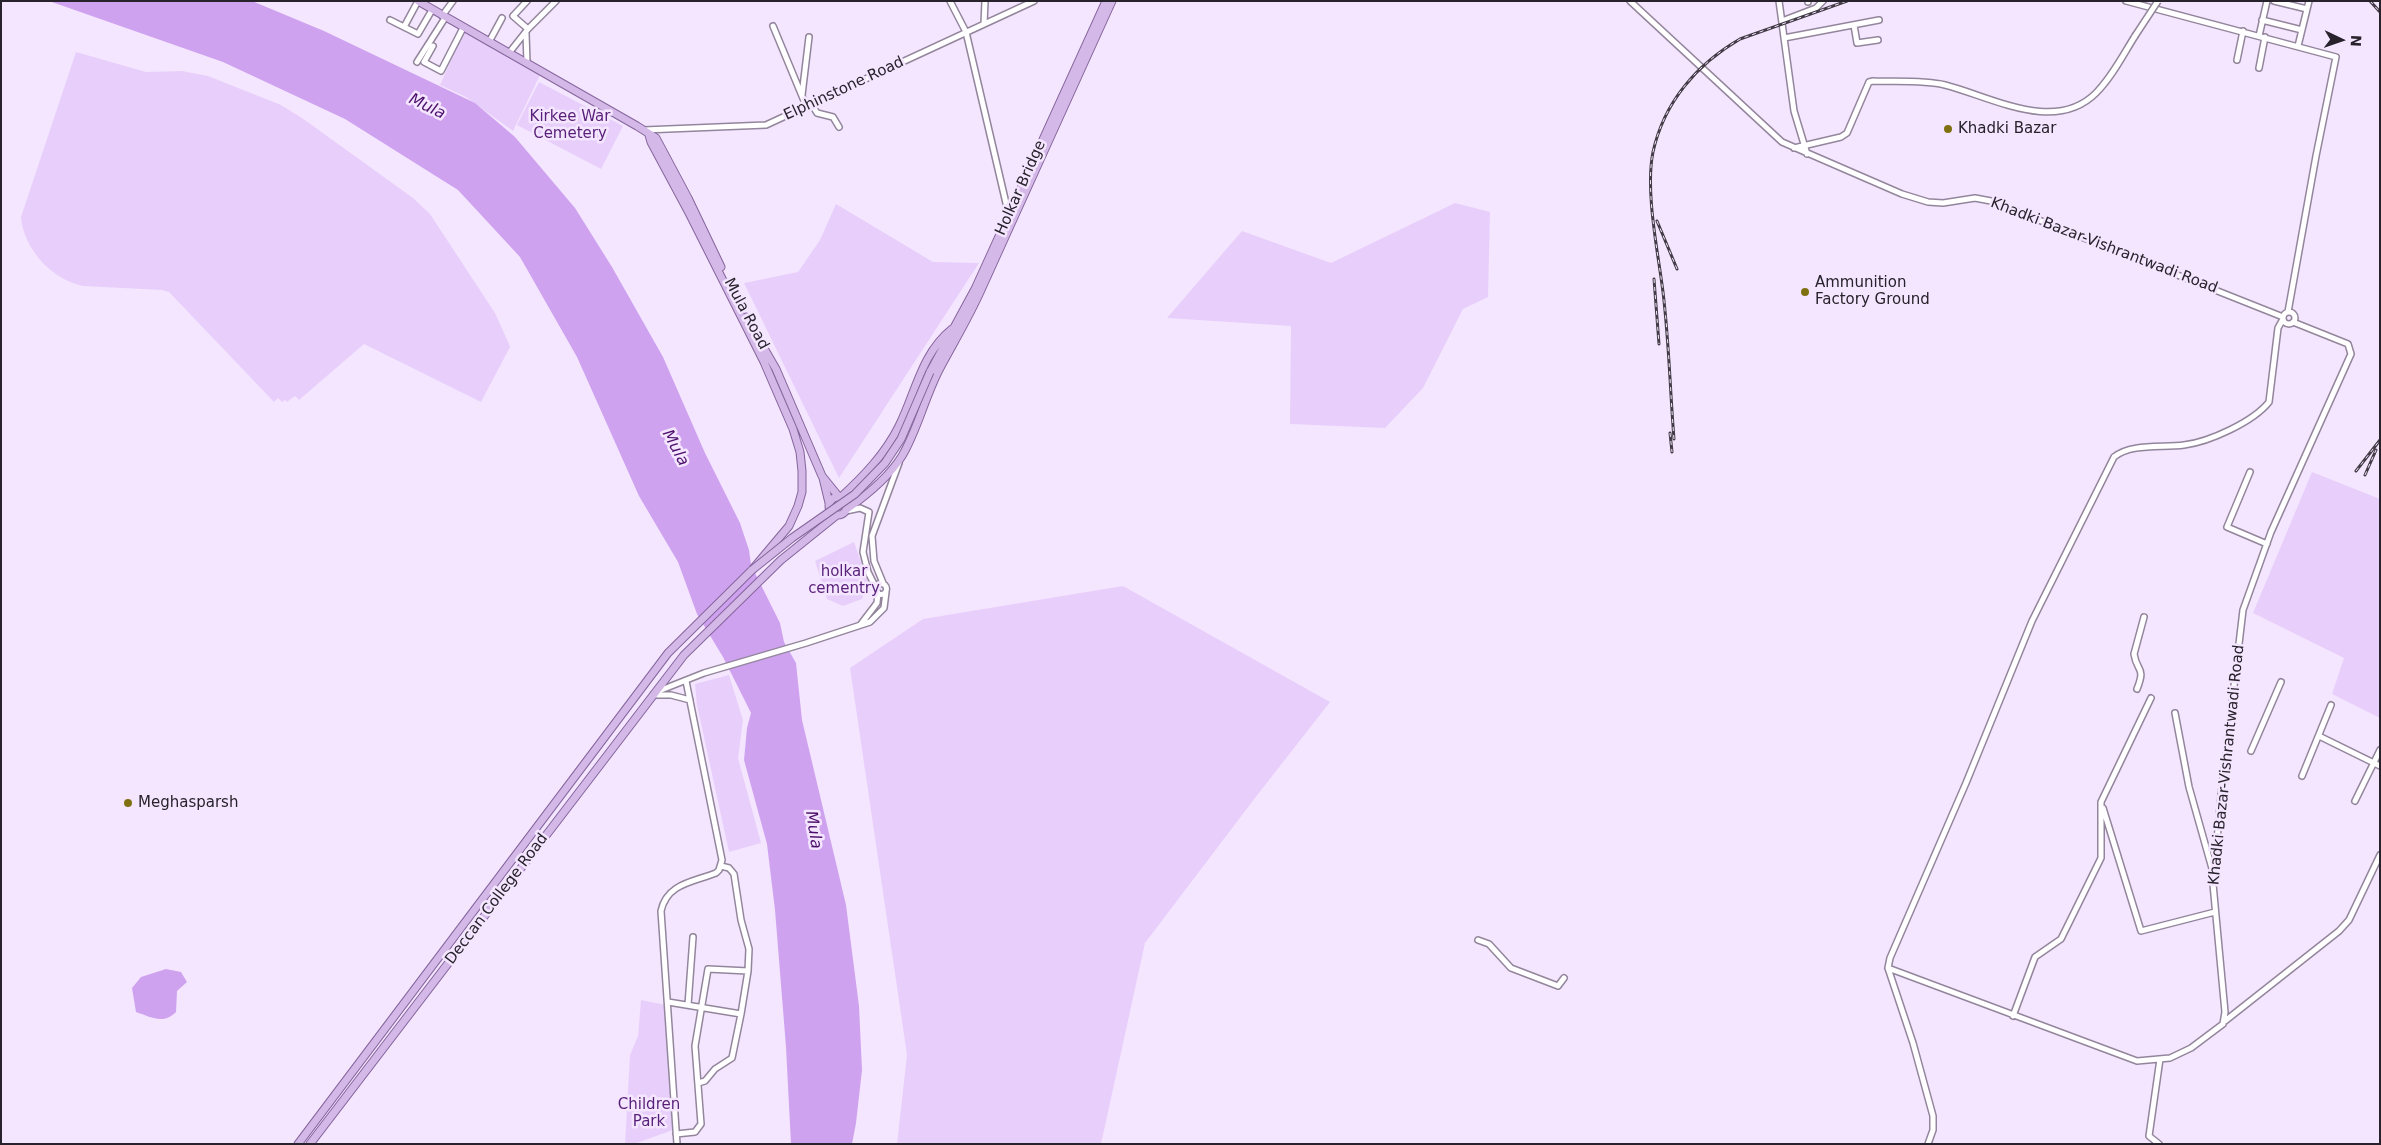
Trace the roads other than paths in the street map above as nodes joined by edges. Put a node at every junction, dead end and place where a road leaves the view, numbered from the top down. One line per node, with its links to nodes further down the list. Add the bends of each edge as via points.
1 (418, 1): 18 (main road); 29 (street)
2 (453, 1): 20 (street)
3 (527, 1): 32 (street, via 513,16)
4 (556, 1): 32 (street)
5 (950, 1): 34 (street)
6 (984, 1): 26 (street)
7 (1034, 1): 26 (street, Elphinstone Road)
8 (1106, 1): 54 (main road, Holkar Bridge)
9 (1112, 1): 54 (main road)
10 (1630, 1): 52 (street, Khadki Bazar-Vishrantwadi Road, via 1771,134)
11 (1779, 1): 25 (street)
12 (1823, 1): 25 (street, via 1816,8)
13 (2126, 1): 33 (street)
14 (2158, 1): 51 (street, bridge, via 2096,93 2070,109 2058,112 2031,110 1944,85 1873,81 1869,82 1847,133)
15 (2267, 1): 24 (street)
16 (2274, 1): 19 (street)
17 (2308, 1): 19 (street)
18 (432, 10): 20 (main road); 29 (street, via 418,34)
19 (2307, 10): 31 (street)
20 (443, 17): 30 (main road); 44 (street)
21 (502, 18): 39 (street)
22 (390, 20): 29 (street)
23 (1879, 20): 27 (street)
24 (2262, 20): 31 (street); 35 (street)
25 (1782, 21): 37 (street)
26 (984, 24): 34 (street, Elphinstone Road)
27 (1854, 25): 37 (street); 38 (street, via 1857,43)
28 (773, 26): 47 (street)
29 (404, 27)
30 (463, 28): 39 (main road); 40 (street, via 441,71 424,62)
31 (2302, 30): 41 (street)
32 (527, 31): 42 (street); 45 (street)
33 (2242, 31): 35 (street); 43 (street)
34 (966, 32): 48 (street, Elphinstone Road); 54 (street)
35 (2262, 36): 41 (street); 46 (street)
36 (809, 37): 47 (street)
37 (1784, 38): 51 (street, via 1794,111)
38 (1878, 40)
39 (489, 42): 42 (main road)
40 (433, 46)
41 (2298, 46): 55 (street, via 2336,57)
42 (509, 53): 45 (main road)
43 (2237, 60)
44 (417, 62)
45 (527, 64): 50 (main road)
46 (2259, 68)
47 (802, 96): 48 (street)
48 (809, 106): 49 (street, via 817,113 833,117); 50 (street, Elphinstone Road, via 766,125)
49 (839, 127)
50 (646, 132): 59 (main road, Mula Road, via 680,188)
51 (1804, 144): 52 (street); 53 (street)
52 (1794, 148): 53 (street, Khadki Bazar-Vishrantwadi Road)
53 (1807, 154): 56 (street, Khadki Bazar-Vishrantwadi Road, via 1928,202 1975,198 1992,201)
54 (1011, 217): 58 (main road, Holkar Bridge); 60 (main road, via 967,321 939,370)
55 (2288, 312): 56 (street); 57 (street, via 2294,315)
56 (2283, 318): 57 (street, via 2287,324); 98 (street, via 2278,328 2268,402 2261,412 2250,420 2187,445 2132,449 2114,457 2032,621)
57 (2293, 322): 67 (street, Khadki Bazar-Vishrantwadi Road, via 2348,344 2351,354)
58 (957, 325): 63 (main road, via 926,358 899,426 885,449); 68 (main road, Holkar Bridge, bridge, via 930,372 901,439 881,467 855,494)
59 (766, 361): 62 (main road, Mula Road); 68 (main road, bridge, via 798,443 802,492 789,526)
60 (901, 458): 65 (main road, via 873,488); 69 (street, via 872,536 874,561)
61 (2250, 472): 67 (street, via 2227,527)
62 (822, 476): 63 (main road, Mula Road); 64 (main road)
63 (840, 497): 64 (main road, via 832,499); 65 (main road, via 846,502)
64 (829, 504): 66 (main road, via 830,511)
65 (846, 510): 66 (main road); 70 (street, via 860,508 869,512 863,552)
66 (837, 515): 78 (main road, Deccan College Road, via 781,560 684,655)
67 (2266, 544): 94 (street, Khadki Bazar-Vishrantwadi Road, via 2243,610)
68 (752, 570): 110 (main road, Deccan College Road, via 668,653)
69 (883, 583): 70 (street, via 879,583); 71 (street)
70 (877, 591): 71 (street); 73 (street, via 878,604)
71 (886, 592): 73 (street, via 886,603 880,615)
72 (2144, 617): 77 (street, via 2134,654 2142,670)
73 (859, 626): 74 (street)
74 (686, 681): 76 (street); 81 (street)
75 (2281, 682): 86 (street)
76 (670, 687): 78 (street); 79 (street)
77 (2137, 689)
78 (654, 693): 79 (street); 111 (main road, Deccan College Road)
79 (672, 695): 81 (street)
80 (2151, 698): 91 (street)
81 (690, 700): 93 (street)
82 (2331, 705): 84 (street)
83 (2175, 713): 94 (street, via 2189,787)
84 (2319, 736): 87 (street); 89 (street)
85 (2380, 750): 87 (street)
86 (2251, 751)
87 (2372, 762): 88 (street); 90 (street)
88 (2380, 766)
89 (2302, 776)
90 (2355, 801)
91 (2100, 802): 95 (street, via 2141,931); 105 (street, via 2101,858 2061,939 2035,956)
92 (2380, 855): 106 (street, via 2349,920 2339,931)
93 (721, 866): 99 (street, via 732,870 735,878 748,944); 101 (street, via 716,872 679,885 663,904 661,918)
94 (2214, 875): 95 (street, Khadki Bazar-Vishrantwadi Road)
95 (2215, 912): 106 (street, Khadki Bazar-Vishrantwadi Road)
96 (693, 937): 102 (street)
97 (1478, 940): 100 (street, via 1489,944 1511,968 1558,986)
98 (1888, 968): 105 (street); 113 (street, via 1933,1116)
99 (748, 972): 103 (street, via 708,969); 104 (street)
100 (1564, 978)
101 (668, 1002): 102 (street); 109 (street)
102 (688, 1005): 103 (street)
103 (701, 1007): 104 (street); 108 (street, via 695,1046)
104 (741, 1014): 108 (street, via 732,1058 715,1069 705,1081)
105 (2014, 1016): 107 (street, via 2137,1061)
106 (2224, 1021): 107 (street, via 2221,1027 2191,1048)
107 (2160, 1059): 114 (street, via 2149,1136)
108 (698, 1083): 109 (street, via 700,1128 695,1132)
109 (676, 1134): 112 (street)
110 (298, 1144)
111 (310, 1144)
112 (677, 1144)
113 (1928, 1144)
114 (2159, 1144)

